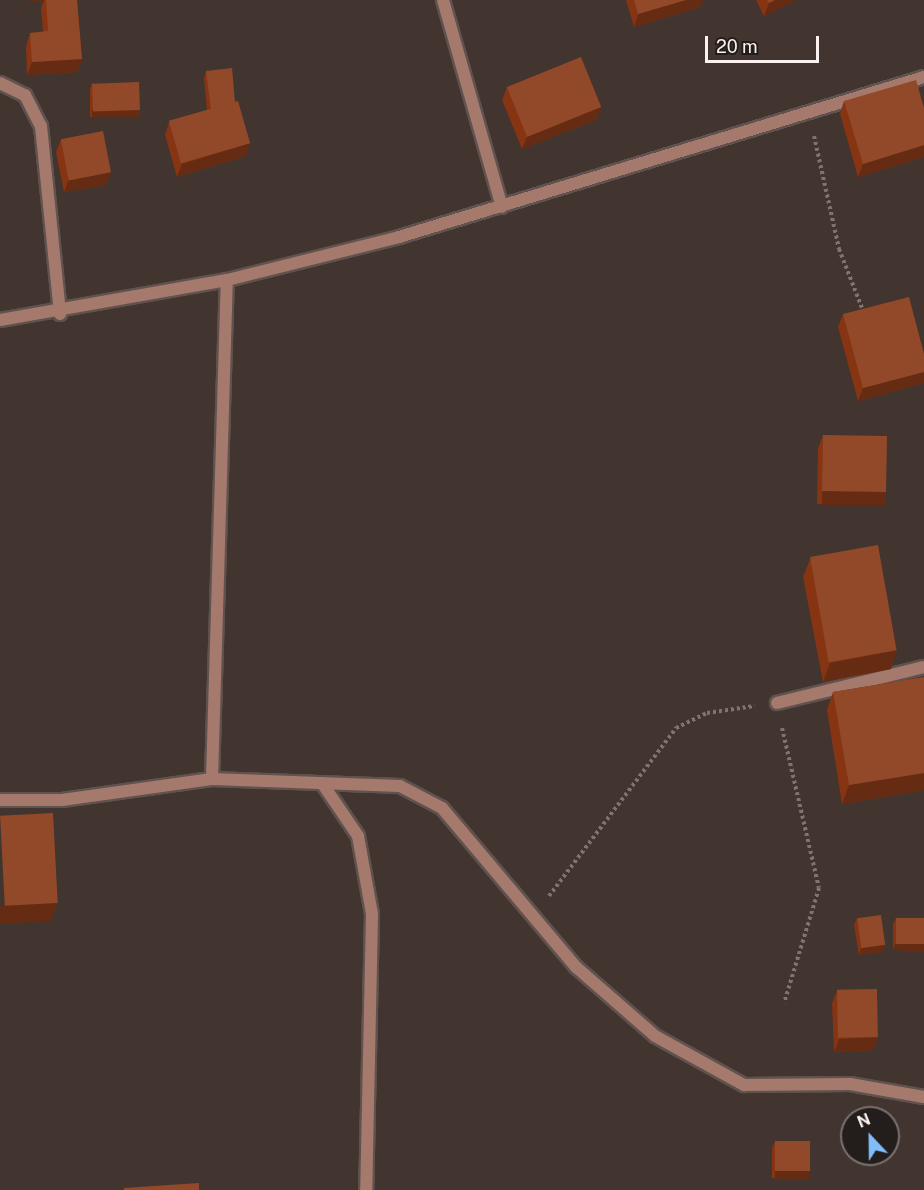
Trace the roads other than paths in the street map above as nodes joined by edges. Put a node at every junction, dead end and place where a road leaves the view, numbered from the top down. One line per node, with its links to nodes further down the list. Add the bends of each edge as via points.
1 (442, 0): 4 (street)
2 (924, 77): 4 (street, via 807,109)
3 (0, 82): 6 (street, via 25,95 40,126)
4 (502, 207): 5 (street)
5 (226, 280): 6 (street); 10 (street)
6 (60, 314): 7 (street)
7 (0, 320)
8 (924, 667): 9 (street)
9 (771, 704)
10 (212, 778): 11 (street); 12 (street, via 62,800)
11 (322, 783): 13 (street, via 400,786 442,808 576,967 647,1030 744,1085 850,1084); 14 (street, via 358,836 372,914)
12 (0, 800)
13 (924, 1097)
14 (366, 1190)

